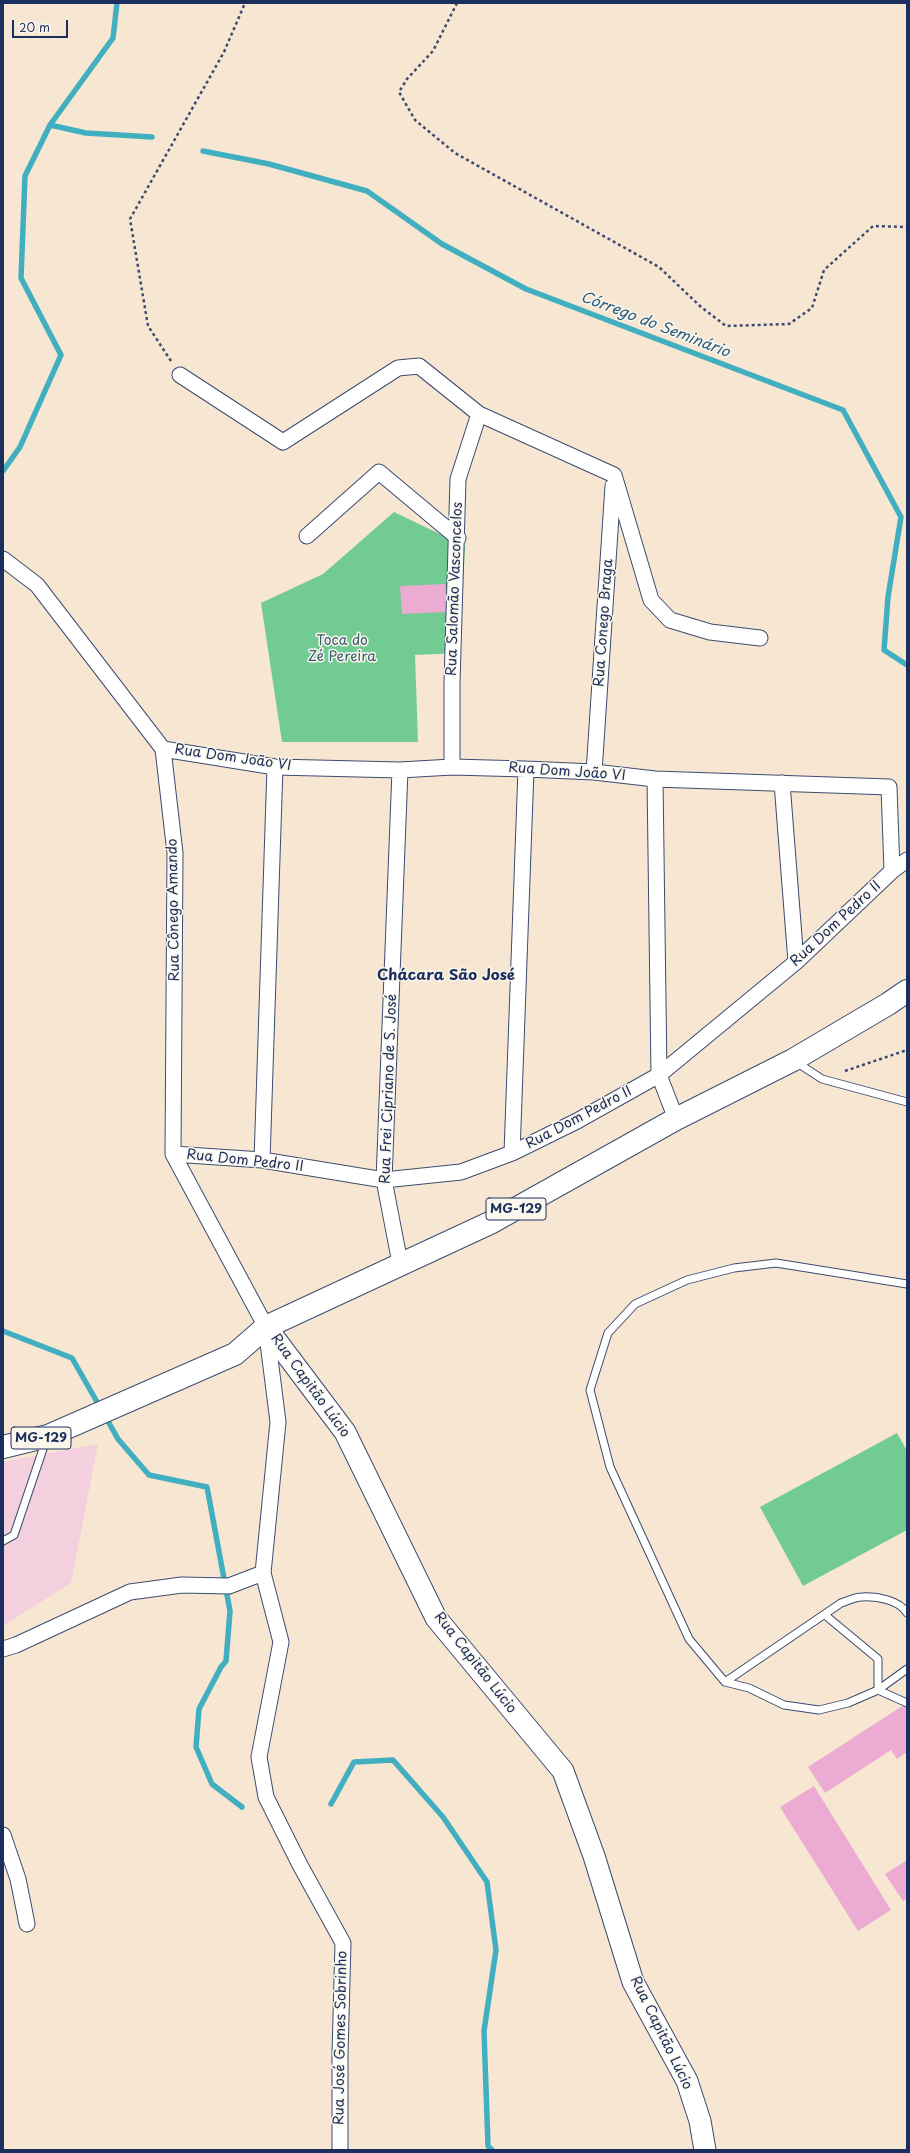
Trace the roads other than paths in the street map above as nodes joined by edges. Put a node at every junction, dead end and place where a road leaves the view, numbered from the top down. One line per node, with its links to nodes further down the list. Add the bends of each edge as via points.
1 (180, 375): 2 (street, via 283,442 398,368 420,366)
2 (479, 414): 3 (street); 5 (street, Rua Salomão Vasconcelos, via 458,479)
3 (614, 475): 7 (street, via 651,600 670,620 710,632); 13 (street, Rua Conego Braga)
4 (307, 536): 5 (street, via 379,472)
5 (458, 538): 10 (street, Rua Salomão Vasconcelos, via 452,683)
6 (3, 559): 8 (street, via 36,585)
7 (760, 638)
8 (164, 749): 9 (street, Rua Dom João VI); 25 (street, Rua Cônego Amando, via 175,853)
9 (275, 767): 12 (street, Rua Dom João VI); 26 (street)
10 (452, 767): 11 (street, Rua Dom João VI); 12 (street, Rua Dom João VI)
11 (526, 769): 13 (street, Rua Dom João VI); 24 (street)
12 (400, 770): 27 (street, Rua Frei Cipriano de S. José)
13 (594, 772): 14 (street, Rua Dom João VI)
14 (655, 779): 15 (street, Rua Dom João VI); 21 (street)
15 (782, 783): 17 (street, Rua Dom João VI, via 889,788); 18 (street)
16 (907, 860): 17 (street, Rua Dom Pedro II)
17 (892, 871): 18 (street, Rua Dom Pedro II)
18 (796, 962): 21 (street, Rua Dom Pedro II)
19 (907, 991): 20 (main road, MG-129)
20 (793, 1060): 22 (lane, via 822,1079); 23 (main road, MG-129)
21 (659, 1075): 23 (street); 24 (street, Rua Dom Pedro II, via 577,1121)
22 (907, 1102)
23 (676, 1119): 28 (main road, MG-129, via 492,1222)
24 (512, 1153): 27 (street, Rua Dom Pedro II, via 461,1172)
25 (173, 1154): 26 (street, Rua Dom Pedro II); 30 (street, Rua Capitão Lúcio)
26 (262, 1160): 27 (street, Rua Dom Pedro II)
27 (384, 1180): 28 (street, Rua Frei Cipriano de S. José)
28 (400, 1263): 30 (main road, MG-129)
29 (907, 1284): 39 (lane, via 776,1263 734,1268 687,1280 635,1304 608,1333 590,1390 610,1468 690,1639)
30 (266, 1327): 31 (main road, MG-129, via 235,1354); 34 (street, Rua José Gomes Sobrinho, via 278,1422); 45 (street, Rua Capitão Lúcio, via 345,1432 436,1618 563,1771 594,1856 633,1982 686,2081 700,2120)
31 (48, 1436): 32 (main road, MG-129); 33 (lane, via 14,1534)
32 (3, 1447)
33 (3, 1541)
34 (263, 1573): 37 (street, via 229,1586 182,1585 130,1592); 44 (street, Rua José Gomes Sobrinho, via 281,1642 259,1757 266,1797 343,1943)
35 (907, 1612): 36 (lane, via 902,1606 881,1598 861,1597 841,1603)
36 (825, 1615): 39 (lane); 40 (lane, via 878,1659)
37 (3, 1649)
38 (907, 1669): 40 (lane)
39 (725, 1682): 40 (lane, via 749,1688 784,1705 819,1710 848,1703)
40 (878, 1690): 41 (lane)
41 (907, 1703)
42 (3, 1836): 43 (street, via 18,1879)
43 (27, 1924)
44 (340, 2150)
45 (705, 2150)

